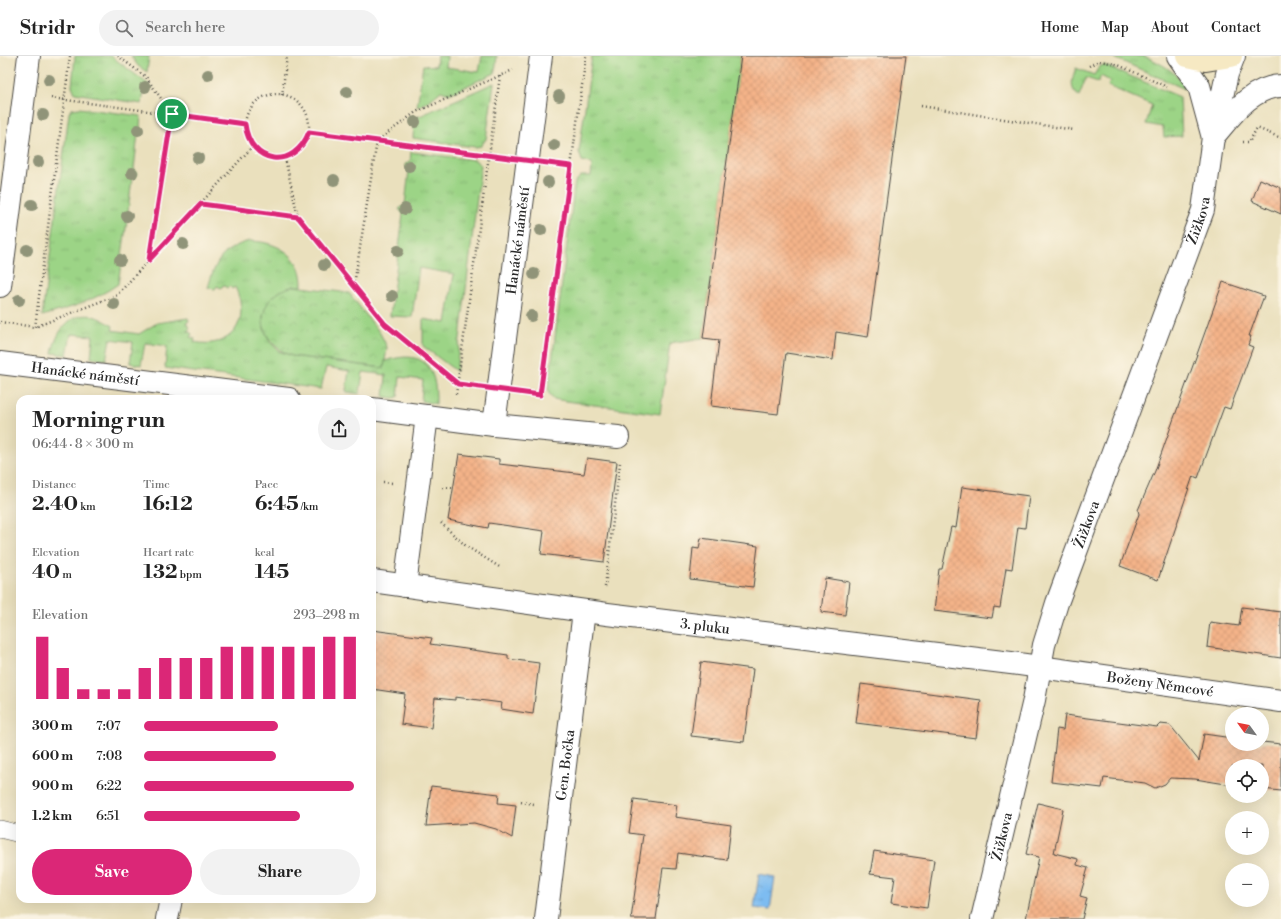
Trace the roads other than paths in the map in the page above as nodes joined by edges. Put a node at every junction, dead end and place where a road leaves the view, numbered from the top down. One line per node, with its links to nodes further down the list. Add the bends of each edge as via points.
1 (29, 56): 9 (street)
2 (1178, 56): 8 (street, via 1199,86)
3 (1188, 56): 4 (main road, via 1206,60)
4 (1231, 56)
5 (1234, 56): 8 (street, Žižkova, via 1227,74)
6 (541, 57): 14 (street, Hanácké náměstí)
7 (1281, 86): 8 (street, via 1262,91 1244,102)
8 (1213, 137): 19 (street, Žižkova, via 1203,210 1057,603)
9 (0, 286)
10 (0, 363): 11 (street, Hanácké náměstí)
11 (258, 395)
12 (376, 410): 13 (street)
13 (427, 416): 14 (street); 17 (street)
14 (494, 425): 15 (street)
15 (616, 437)
16 (376, 582): 17 (street, 3. pluku)
17 (405, 586): 18 (street, 3. pluku)
18 (584, 611): 19 (street, 3. pluku); 25 (street, Gen. Bočka)
19 (1039, 668): 20 (street, Boženy Němcové); 26 (street, Žižkova, via 1034,700)
20 (1281, 700)
21 (0, 829): 22 (lane)
22 (16, 833)
23 (170, 903): 24 (street)
24 (167, 919)
25 (546, 919)
26 (982, 919)

